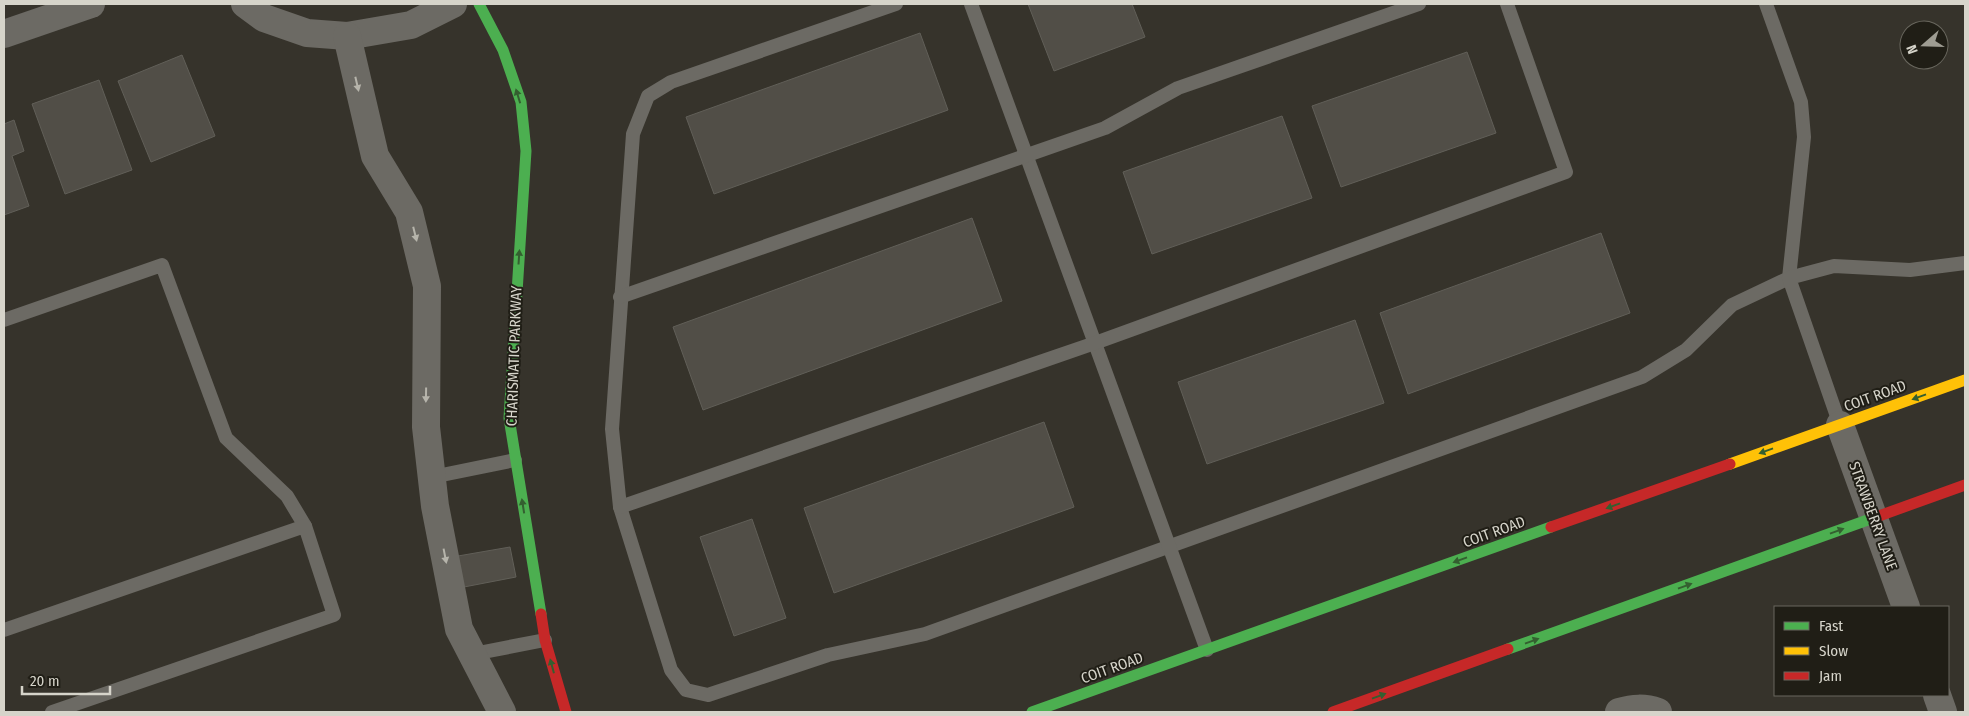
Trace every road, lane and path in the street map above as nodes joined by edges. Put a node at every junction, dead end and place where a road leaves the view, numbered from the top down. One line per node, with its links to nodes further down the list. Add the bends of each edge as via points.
1 (91, 4): 10 (street)
2 (245, 4): 11 (street, via 264,18 307,32)
3 (453, 4): 11 (street, via 411,25)
4 (479, 4): 20 (main road, CHARISMATIC PARKWAY, one-way to 4, via 509,418 526,151 521,102 503,50)
5 (896, 4): 15 (lane, via 671,82 648,96 633,134)
6 (972, 4): 12 (lane)
7 (1419, 4): 12 (lane, via 1178,88 1105,128)
8 (1507, 4): 17 (lane, via 1566,172)
9 (1766, 4): 14 (lane, via 1801,102 1804,137)
10 (4, 34)
11 (347, 36): 21 (street, one-way to 21, via 375,156 409,212 428,286 426,426)
12 (1028, 155): 15 (lane); 17 (lane)
13 (1965, 263): 14 (lane, via 1910,270 1834,266)
14 (1790, 278): 19 (lane); 26 (lane, via 1732,305 1686,350 1642,376)
15 (620, 297): 23 (lane, via 612,429)
16 (4, 320): 25 (lane, via 162,264 226,438 288,496)
17 (1096, 343): 23 (lane); 26 (lane)
18 (1965, 380): 19 (main road, COIT ROAD, one-way to 19)
19 (1840, 425): 24 (street, STRAWBERRY LANE); 30 (main road, COIT ROAD, one-way to 30)
20 (515, 460): 21 (lane); 29 (main road, CHARISMATIC PARKWAY, one-way to 20)
21 (432, 477): 31 (street, one-way to 31, via 459,629)
22 (1965, 485): 24 (main road)
23 (620, 507): 26 (lane, via 671,670 686,690 708,695 828,655 925,634)
24 (1875, 518): 27 (street, STRAWBERRY LANE); 37 (main road, one-way to 24)
25 (305, 526): 28 (lane); 33 (lane, via 334,615)
26 (1169, 545): 30 (lane)
27 (1906, 606)
28 (4, 630)
29 (545, 640): 31 (lane); 35 (main road, CHARISMATIC PARKWAY, one-way to 29)
30 (1207, 650): 36 (main road, COIT ROAD)
31 (473, 654): 34 (street)
32 (1937, 696): 40 (street)
33 (52, 712)
34 (502, 712)
35 (566, 712)
36 (1032, 712)
37 (1333, 712)
38 (1619, 712): 39 (street, via 1633,708)
39 (1658, 712)
40 (1943, 712)

